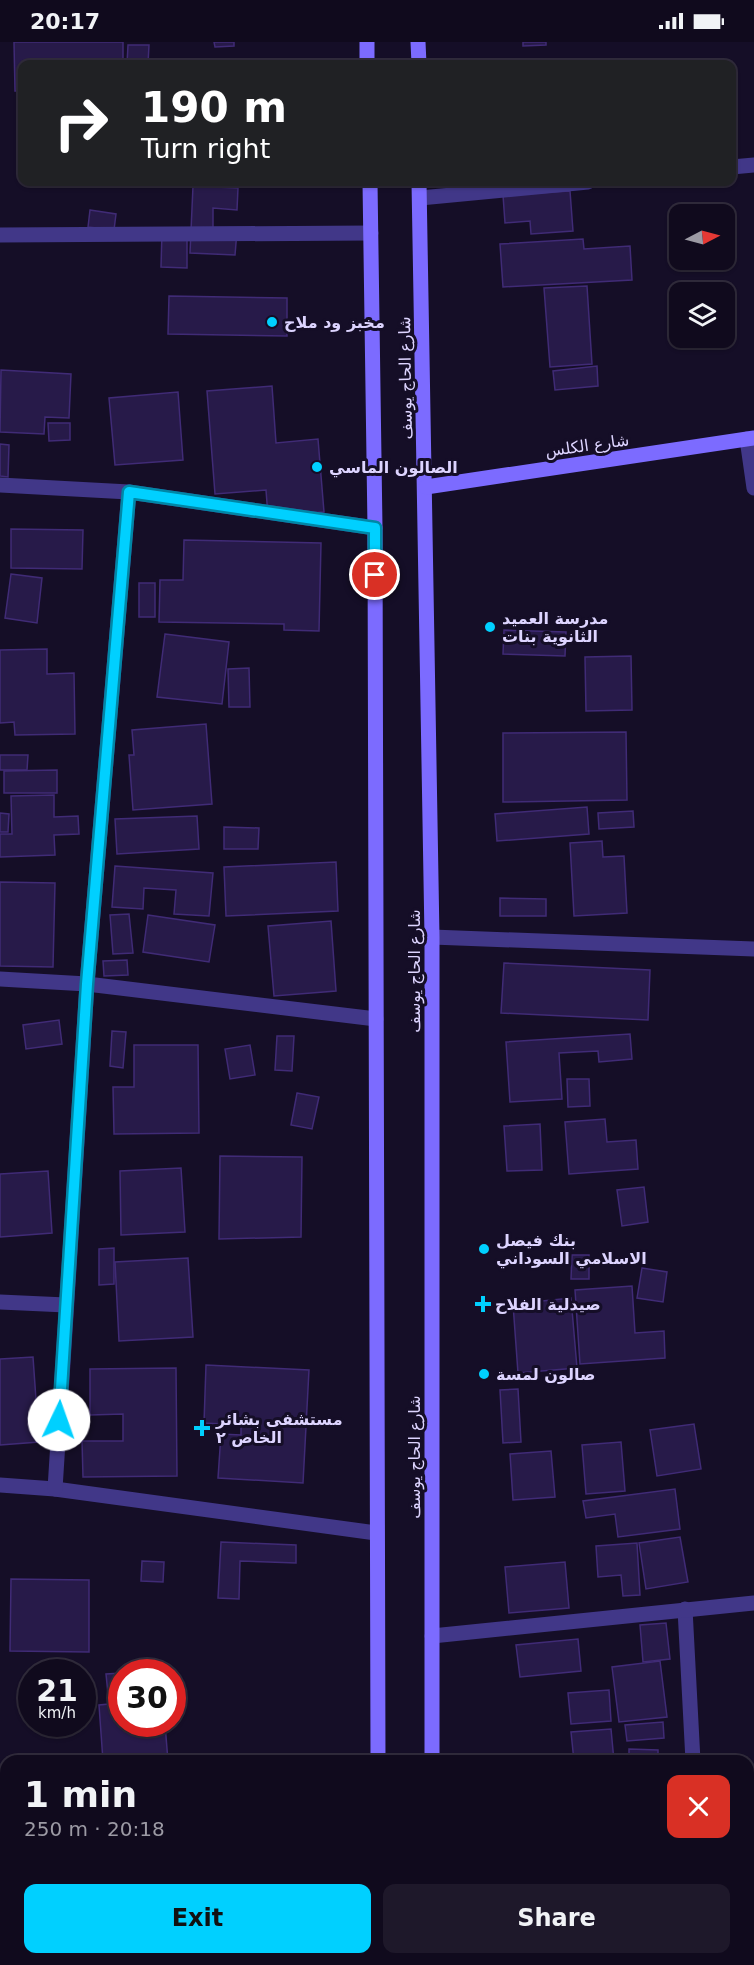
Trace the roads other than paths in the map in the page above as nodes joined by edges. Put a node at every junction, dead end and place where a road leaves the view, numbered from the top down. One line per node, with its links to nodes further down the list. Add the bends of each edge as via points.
1 (367, 42): 3 (main road)
2 (418, 42): 4 (main road)
3 (367, 60)
4 (418, 60)
5 (754, 165): 6 (street)
6 (736, 167)
7 (370, 186): 11 (main road, شارع الحاج يوسف)
8 (419, 186): 10 (main road, شارع الحاج يوسف)
9 (546, 186): 10 (street)
10 (420, 198): 15 (main road, شارع الحاج يوسف)
11 (371, 233): 12 (street); 18 (main road, شارع الحاج يوسف)
12 (0, 235)
13 (751, 439): 15 (main road, شارع الكلس); 16 (street)
14 (0, 485): 17 (street)
15 (426, 487): 19 (main road, شارع الحاج يوسف)
16 (754, 488)
17 (129, 492): 18 (street); 22 (street)
18 (375, 528): 23 (main road, شارع الحاج يوسف)
19 (432, 937): 20 (street); 31 (main road, شارع الحاج يوسف)
20 (754, 950)
21 (0, 979): 22 (street)
22 (87, 984): 23 (street); 25 (street)
23 (376, 1019): 28 (main road, شارع الحاج يوسف)
24 (0, 1302): 25 (street)
25 (66, 1305): 27 (street)
26 (0, 1485): 27 (street)
27 (55, 1489): 28 (street)
28 (376, 1533): 32 (main road, شارع الحاج يوسف)
29 (754, 1603): 30 (street)
30 (685, 1609): 31 (street); 34 (street)
31 (432, 1636): 33 (main road, شارع الحاج يوسف)
32 (378, 1755)
33 (432, 1755)
34 (693, 1755)

